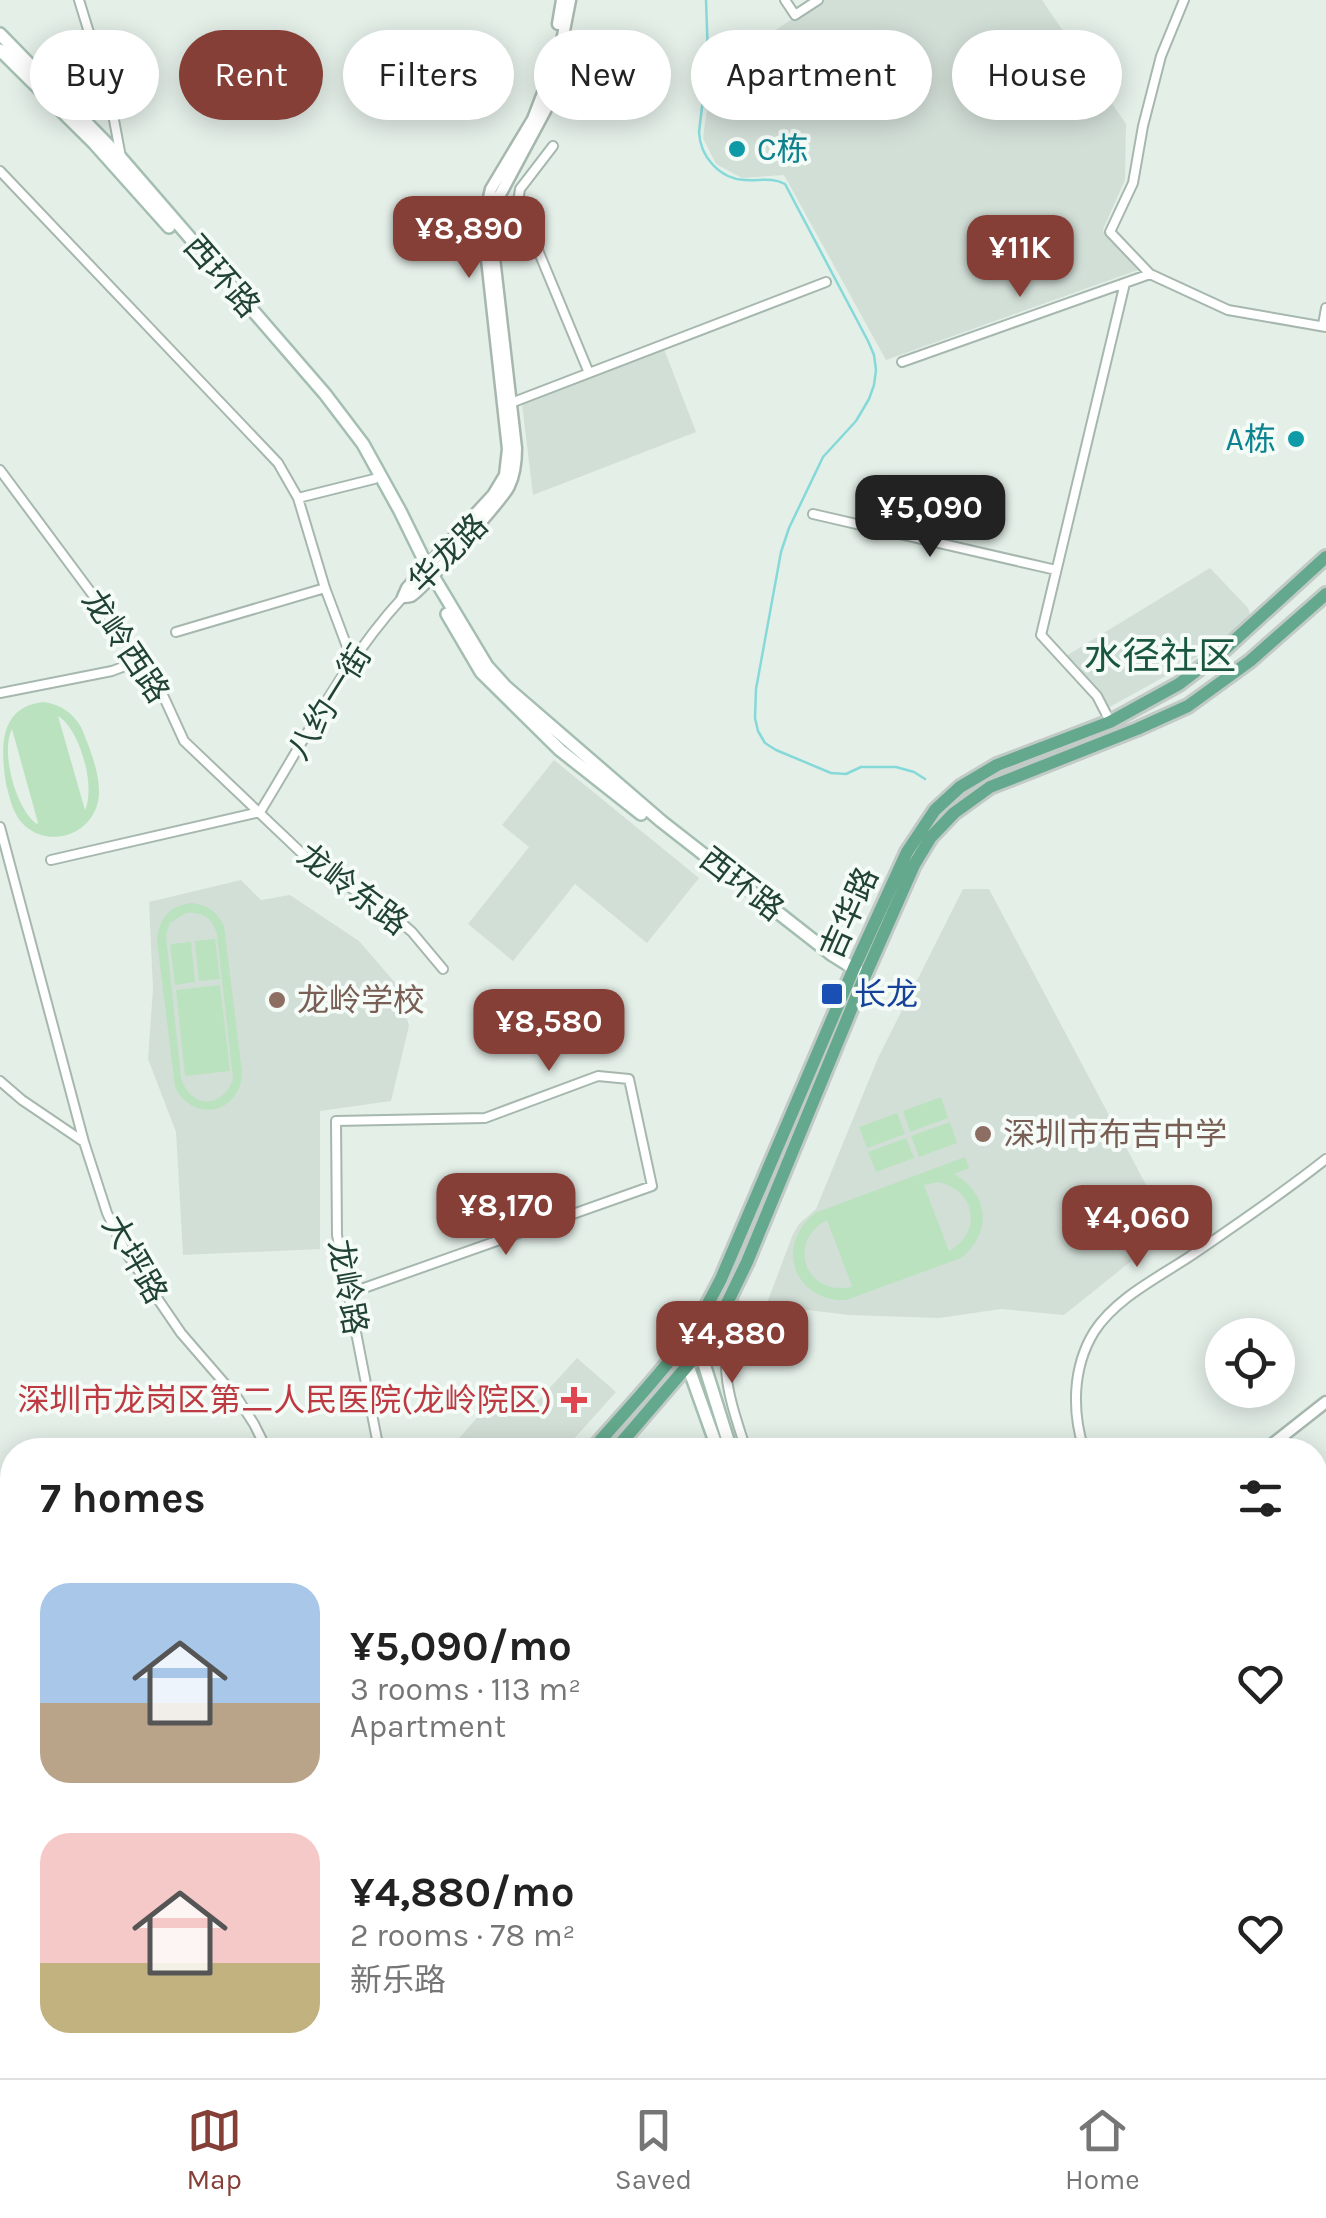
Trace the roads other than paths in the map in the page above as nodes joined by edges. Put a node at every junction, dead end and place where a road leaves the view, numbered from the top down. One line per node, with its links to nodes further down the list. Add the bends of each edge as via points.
1 (79, 0): 9 (street, via 111,104)
2 (566, 0): 18 (street, 华龙路, via 546,109 492,218); 25 (street, 华龙路, via 538,108 491,189 484,215 508,449 505,475)
3 (785, 0): 4 (street, via 795,15)
4 (818, 0)
5 (1184, 0): 11 (street, via 1161,56 1133,184 1110,232)
6 (0, 34): 9 (main road, 西环路)
7 (0, 50): 9 (main road, 西环路)
8 (553, 146): 17 (street, via 520,189 518,202)
9 (120, 165): 20 (main road, 西环路, via 319,398); 25 (main road, 西环路, via 363,444)
10 (0, 171): 21 (street, via 278,463)
11 (1150, 274): 13 (street); 15 (street, via 1228,310)
12 (826, 282): 17 (street)
13 (1126, 283): 16 (street); 24 (street)
14 (1326, 308): 15 (street)
15 (1324, 326)
16 (902, 362)
17 (589, 373): 18 (street)
18 (511, 403): 25 (street, 华龙路, via 516,461 510,485)
19 (0, 470): 30 (street, 龙岭西路)
20 (374, 479): 21 (street); 25 (main road, 西环路)
21 (298, 498): 26 (street)
22 (813, 514): 24 (street)
23 (1326, 557): 33 (main road, 吉华路, via 1225,650)
24 (1056, 570): 33 (street, via 1041,635 1097,696)
25 (427, 574): 28 (street, 华龙路, via 412,596); 39 (main road, 西环路, via 506,688)
26 (325, 588): 29 (street); 31 (street)
27 (1326, 594): 34 (main road, 吉华路, via 1188,706)
28 (403, 597): 31 (street, 八约一街)
29 (176, 632)
30 (141, 660): 32 (street); 35 (street, 龙岭西路, via 184,742)
31 (352, 660): 35 (street, 八约一街)
32 (0, 693)
33 (1110, 722): 34 (street); 39 (main road, 吉华路, via 997,765 935,810 907,852)
34 (1116, 737): 39 (main road, 吉华路, via 990,786 954,813 914,865)
35 (260, 812): 37 (street); 38 (street, 龙岭东路, via 310,861 396,918)
36 (0, 827): 41 (street, 大坪路)
37 (51, 860)
38 (443, 969)
39 (856, 974): 44 (main road, 吉华路); 45 (main road, 吉华路, via 721,1279)
40 (0, 1081): 41 (street)
41 (84, 1142): 49 (street, 大坪路, via 125,1251)
42 (1326, 1159): 56 (street, via 1117,1306 1094,1332 1076,1390)
43 (348, 1294): 43 (street, 龙岭路, via 652,1186 629,1079 598,1076 485,1118 336,1121 337,1234); 50 (street, 龙岭路)
44 (728, 1302): 46 (main road, 吉华路); 55 (street, via 738,1307 726,1382)
45 (686, 1339): 46 (main road); 47 (main road); 51 (main road, 吉华路)
46 (700, 1351): 47 (main road, 吉华路); 53 (main road)
47 (688, 1366): 52 (main road, 吉华路); 54 (main road)
48 (1326, 1402): 57 (street)
49 (261, 1438)
50 (377, 1438)
51 (602, 1438)
52 (625, 1438)
53 (718, 1438)
54 (718, 1438)
55 (742, 1438)
56 (1080, 1438)
57 (1280, 1438)

